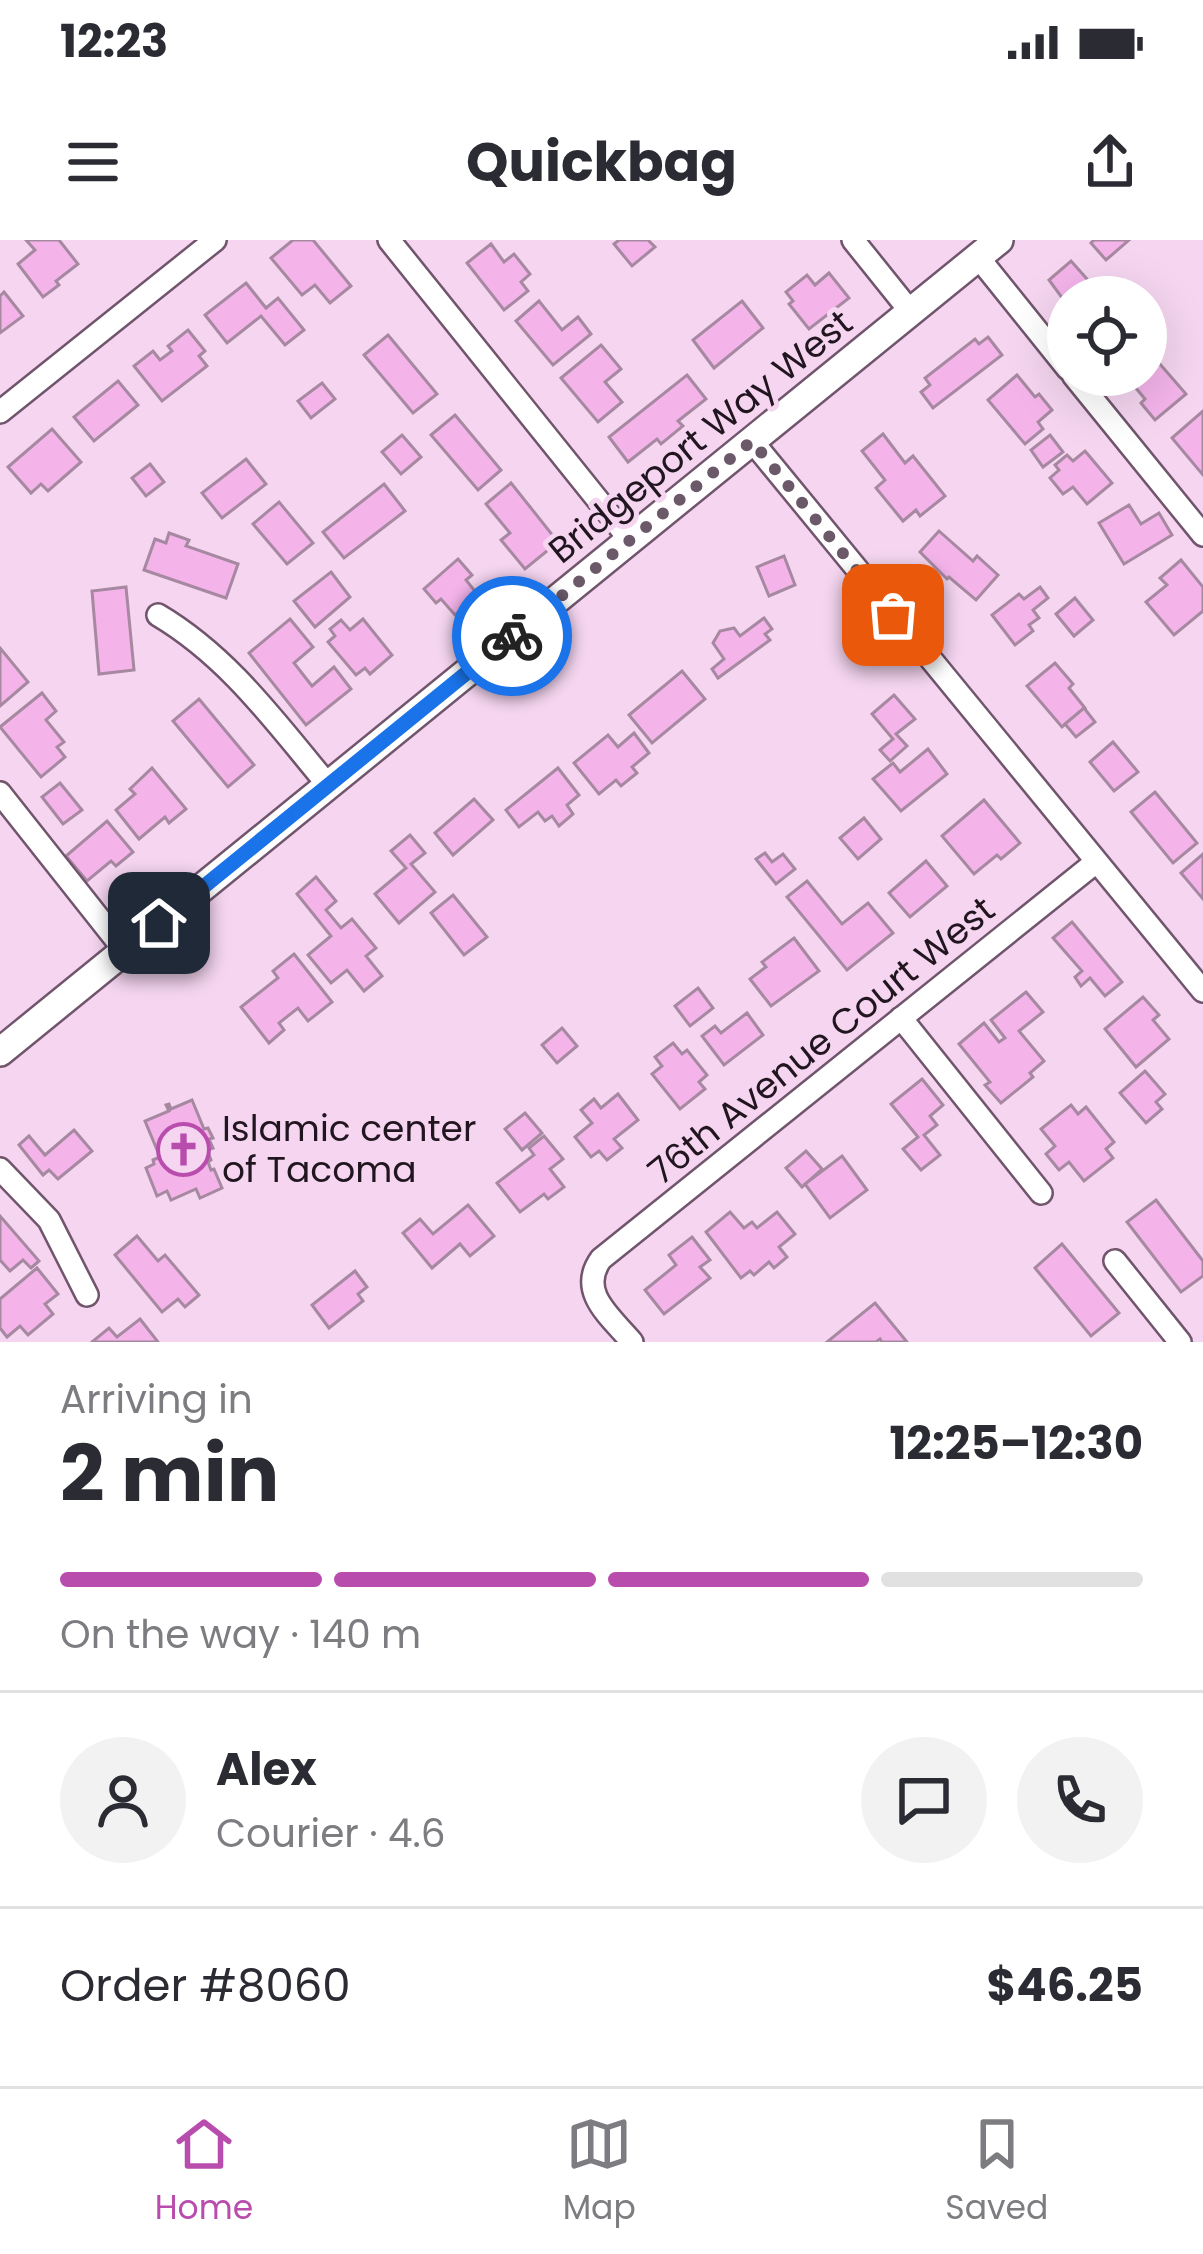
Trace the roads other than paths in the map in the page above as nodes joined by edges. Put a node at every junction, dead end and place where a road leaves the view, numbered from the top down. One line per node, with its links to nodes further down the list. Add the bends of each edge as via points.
1 (215, 240): 8 (street)
2 (389, 240): 11 (street)
3 (853, 240): 5 (street)
4 (988, 248): 5 (main road, Bridgeport Way West); 6 (street)
5 (910, 311): 9 (main road, Bridgeport Way West)
6 (1047, 336)
7 (1090, 396): 10 (street)
8 (0, 412)
9 (752, 441): 11 (main road, Bridgeport Way West); 15 (street)
10 (1203, 535)
11 (630, 540): 13 (main road, Bridgeport Way West)
12 (158, 615): 13 (street, via 235,675)
13 (328, 785): 16 (main road, Bridgeport Way West)
14 (0, 793): 16 (street)
15 (1096, 862): 17 (street); 18 (street, 76th Avenue Court West)
16 (125, 950): 19 (main road, Bridgeport Way West)
17 (1203, 991)
18 (901, 1018): 21 (street); 24 (street, 76th Avenue Court West, via 592,1274 595,1295)
19 (0, 1052)
20 (0, 1169): 23 (street, via 49,1220)
21 (1041, 1193)
22 (1115, 1261): 25 (street)
23 (87, 1295)
24 (632, 1342)
25 (1180, 1342)

